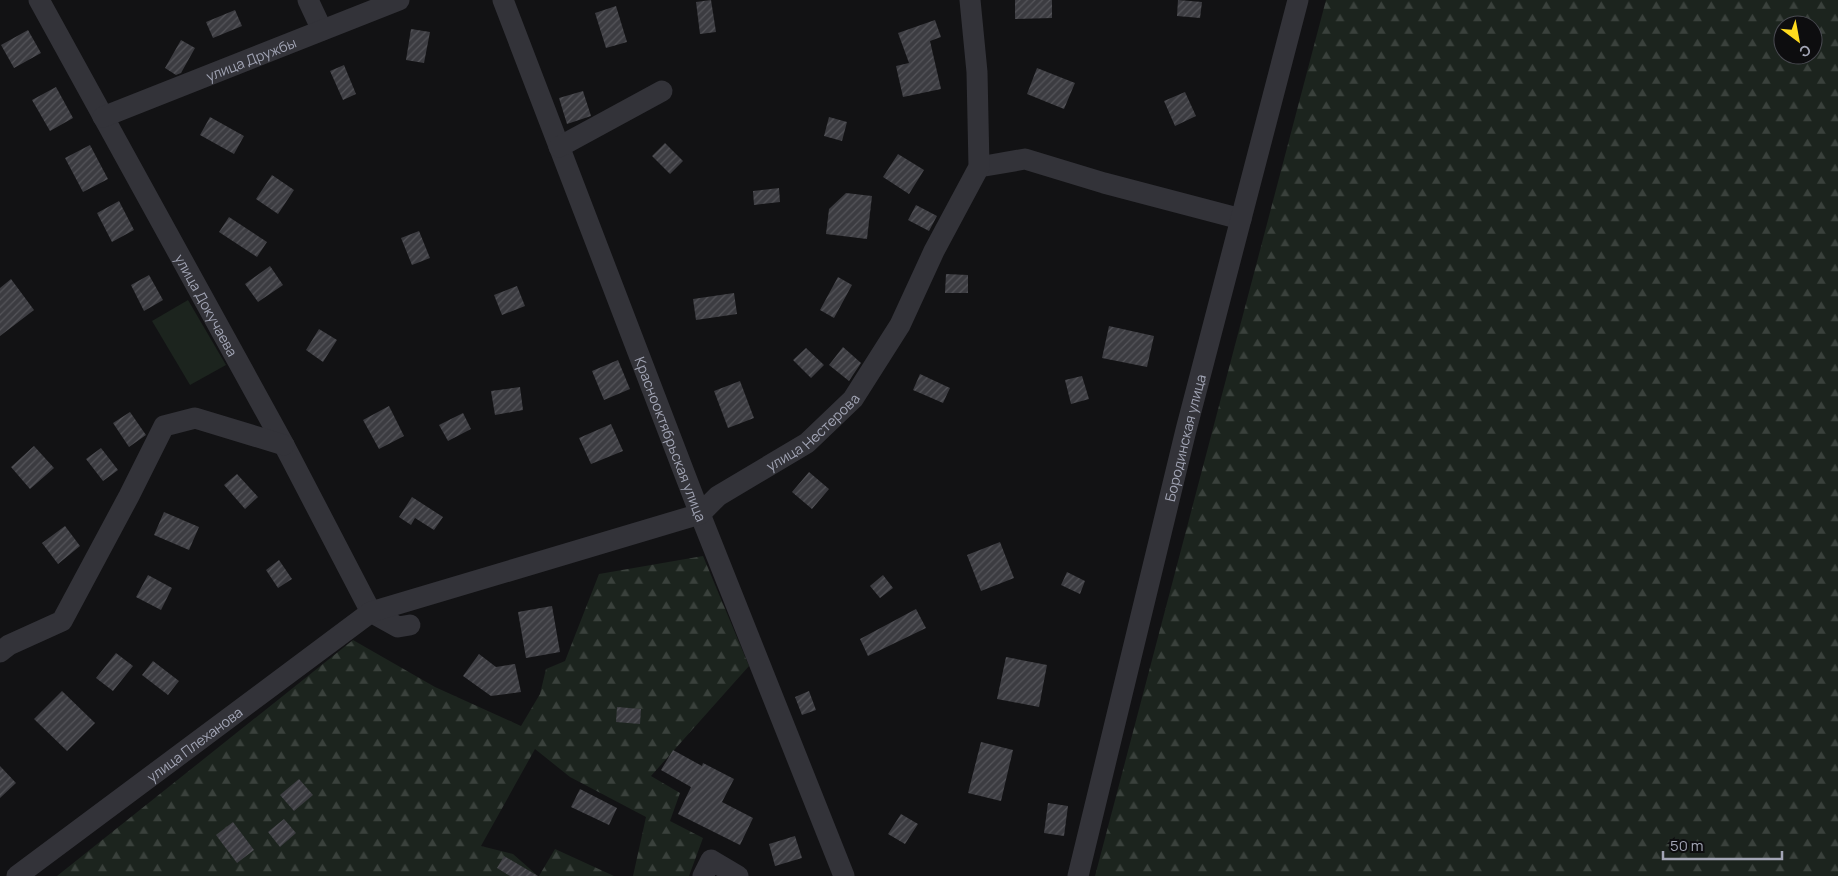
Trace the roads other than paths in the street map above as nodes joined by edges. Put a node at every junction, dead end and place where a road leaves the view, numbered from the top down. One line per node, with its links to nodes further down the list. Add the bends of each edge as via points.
1 (39, 0): 9 (street, улица Докучаева)
2 (308, 0): 7 (street)
3 (399, 0): 7 (street, улица Дружбы)
4 (503, 0): 10 (street, Краснооктябрьская улица)
5 (970, 0): 11 (street, улица Нестерова, via 977,72)
6 (1298, 0): 12 (street, Бородинская улица)
7 (322, 30): 9 (street, улица Дружбы)
8 (662, 91): 10 (street)
9 (103, 118): 13 (street, улица Докучаева)
10 (559, 147): 14 (street, Краснооктябрьская улица)
11 (979, 167): 12 (street, via 1025,158 1104,184); 14 (street, улица Нестерова, via 934,251 900,325 853,399 807,443 718,496)
12 (1241, 219): 22 (street, Бородинская улица, via 1186,430)
13 (284, 445): 15 (street, улица Докучаева); 17 (street, via 195,418 164,426 62,621)
14 (700, 514): 15 (street, улица Нестерова); 21 (street, Краснооктябрьская улица)
15 (370, 612): 16 (street, via 398,627); 18 (street, улица Плеханова)
16 (410, 625)
17 (0, 652)
18 (17, 876)
19 (703, 876): 20 (street, via 711,860)
20 (738, 876)
21 (844, 876)
22 (1078, 876)

